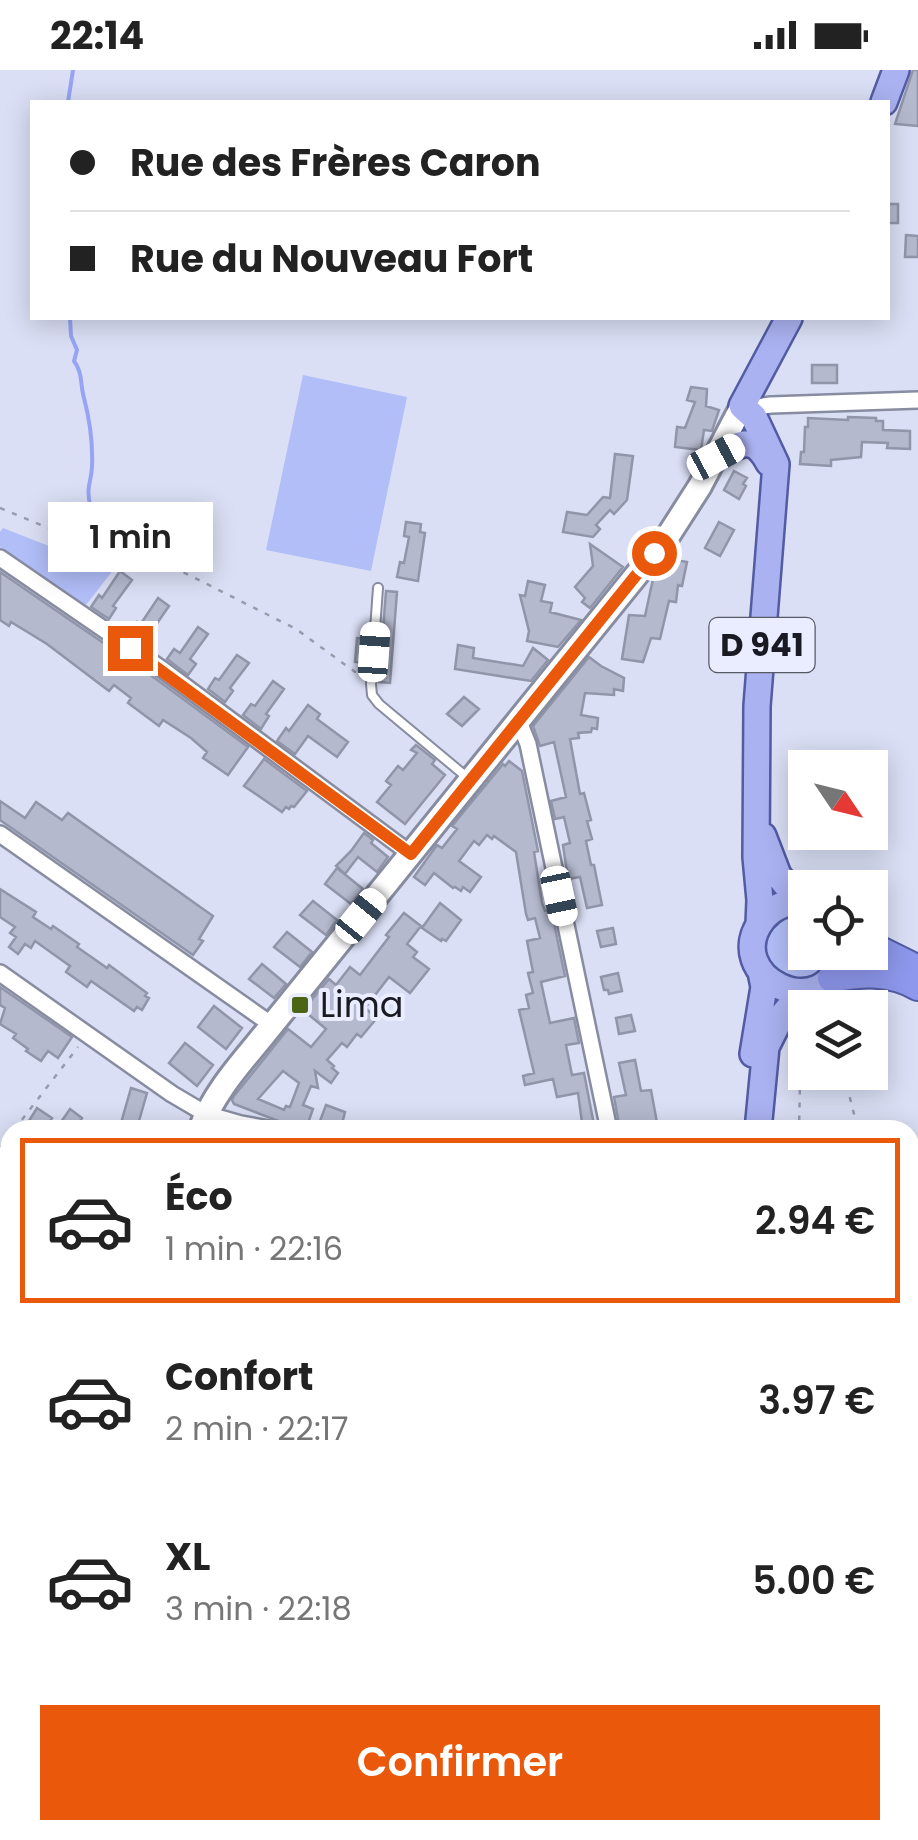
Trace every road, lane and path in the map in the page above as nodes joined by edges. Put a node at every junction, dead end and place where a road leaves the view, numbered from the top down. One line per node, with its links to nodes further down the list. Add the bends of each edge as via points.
1 (896, 70): 2 (main road)
2 (885, 100)
3 (788, 320): 5 (main road)
4 (918, 400): 5 (street, via 771,405)
5 (748, 412): 6 (main road); 7 (main road, D 941, via 775,459)
6 (716, 457): 7 (main road, via 752,444); 12 (main road, via 668,536)
7 (775, 477): 14 (main road, D 941, via 757,706)
8 (0, 508): 11 (path, via 180,570 296,630)
9 (0, 558): 16 (street)
10 (378, 588): 11 (lane)
11 (371, 684): 13 (lane, via 379,704)
12 (516, 723): 13 (main road); 37 (street, via 528,744)
13 (470, 780): 16 (main road)
14 (757, 814): 17 (main road, D 941, via 768,854); 19 (main road, D 941)
15 (0, 834): 30 (street)
16 (411, 854): 30 (main road)
17 (788, 886)
18 (788, 903): 19 (main road)
19 (759, 924): 25 (main road, via 753,948)
20 (888, 955): 23 (highway)
21 (834, 970): 28 (main road, via 823,985)
22 (861, 970): 26 (highway)
23 (918, 970)
24 (0, 972): 31 (street)
25 (761, 972): 27 (main road); 38 (main road, via 752,1063)
26 (918, 986)
27 (788, 990)
28 (808, 990)
29 (788, 1009): 39 (main road, via 766,1047)
30 (272, 1025): 36 (main road)
31 (87, 1033): 34 (path); 35 (street)
32 (800, 1090): 40 (path)
33 (849, 1090): 41 (path)
34 (22, 1120)
35 (201, 1120)
36 (204, 1120)
37 (607, 1120)
38 (756, 1120)
39 (757, 1120)
40 (798, 1120)
41 (856, 1120)

